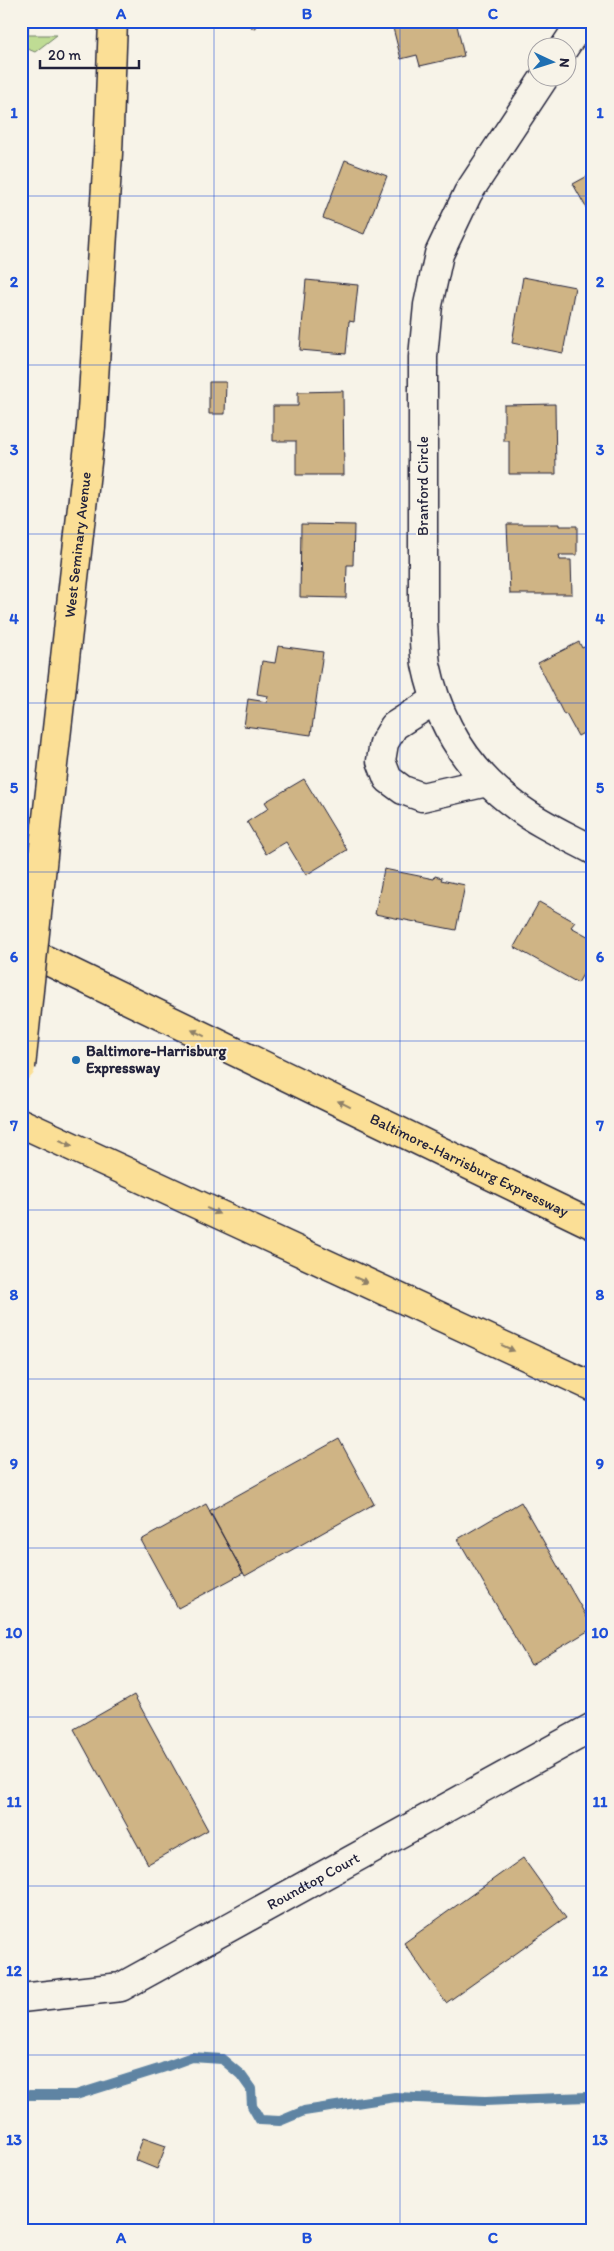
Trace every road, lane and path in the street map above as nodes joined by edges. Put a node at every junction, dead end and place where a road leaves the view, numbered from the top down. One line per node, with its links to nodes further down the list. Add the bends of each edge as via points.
1 (113, 21): 9 (main road, West Seminary Avenue, bridge, via 107,181 91,427)
2 (582, 21): 3 (street)
3 (571, 38)
4 (537, 88): 5 (street, Branford Circle, via 468,193 440,254 428,305 423,357 423,622 426,662)
5 (435, 700): 6 (street, Branford Circle, via 447,729); 6 (street, via 394,726 384,743 381,761 388,779 403,790 422,797)
6 (487, 782): 7 (street, Branford Circle, via 516,807)
7 (593, 850)
8 (21, 948): 11 (main road, Baltimore-Harrisburg Expressway, one-way to 8)
9 (21, 1067)
10 (21, 1123): 12 (main road, one-way to 12)
11 (593, 1225)
12 (593, 1387)
13 (593, 1727): 14 (street, Roundtop Court, via 121,1987)
14 (21, 1998)

